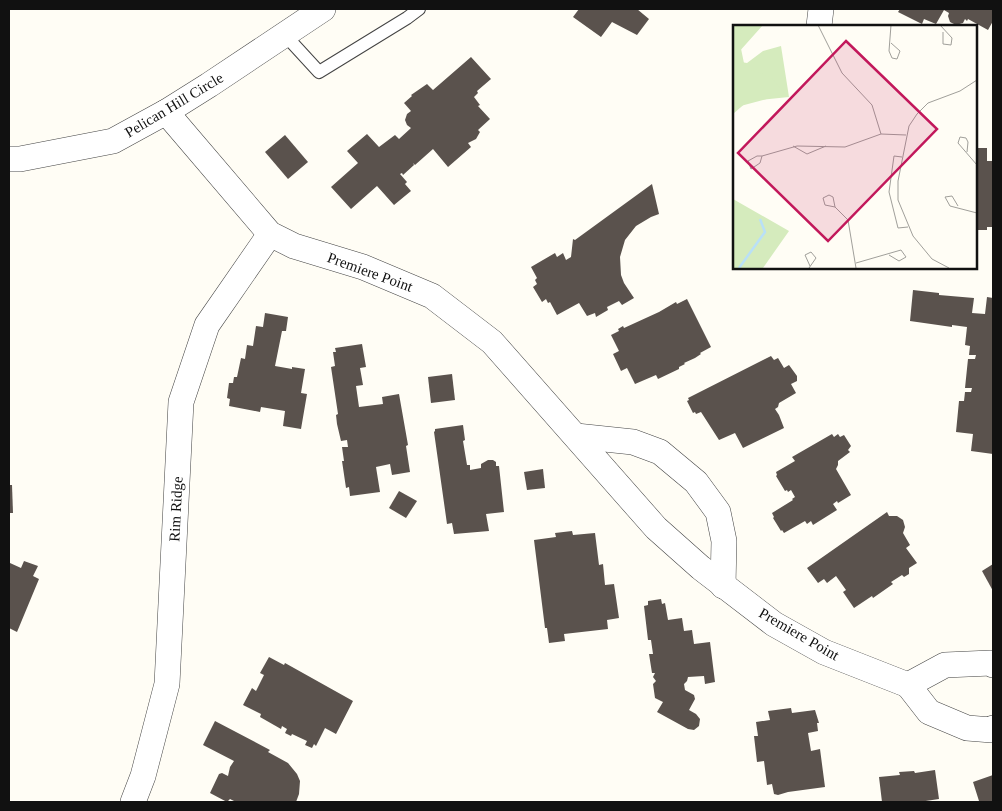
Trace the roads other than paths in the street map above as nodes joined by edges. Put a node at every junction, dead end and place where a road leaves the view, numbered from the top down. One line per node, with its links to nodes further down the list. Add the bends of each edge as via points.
1 (322, 9): 5 (street, Pelican Hill Circle)
2 (419, 9): 5 (lane, via 319,72)
3 (821, 9): 4 (street)
4 (819, 25)
5 (285, 35): 6 (street, Pelican Hill Circle)
6 (166, 112): 7 (street, Pelican Hill Circle, via 113,141); 8 (street, Premiere Point)
7 (9, 159)
8 (270, 234): 9 (street, Premiere Point, via 294,246 362,267 432,296 492,342); 14 (street, Rim Ridge, via 207,325 181,402 167,684)
9 (576, 436): 10 (street, Premiere Point, via 656,528); 10 (street, via 633,442 660,452 696,482 718,512 724,540)
10 (724, 586): 12 (street, Premiere Point, via 774,624 824,652)
11 (993, 665): 12 (street, via 945,665)
12 (908, 685): 13 (street, via 929,712 967,728)
13 (993, 728)
14 (133, 802)

